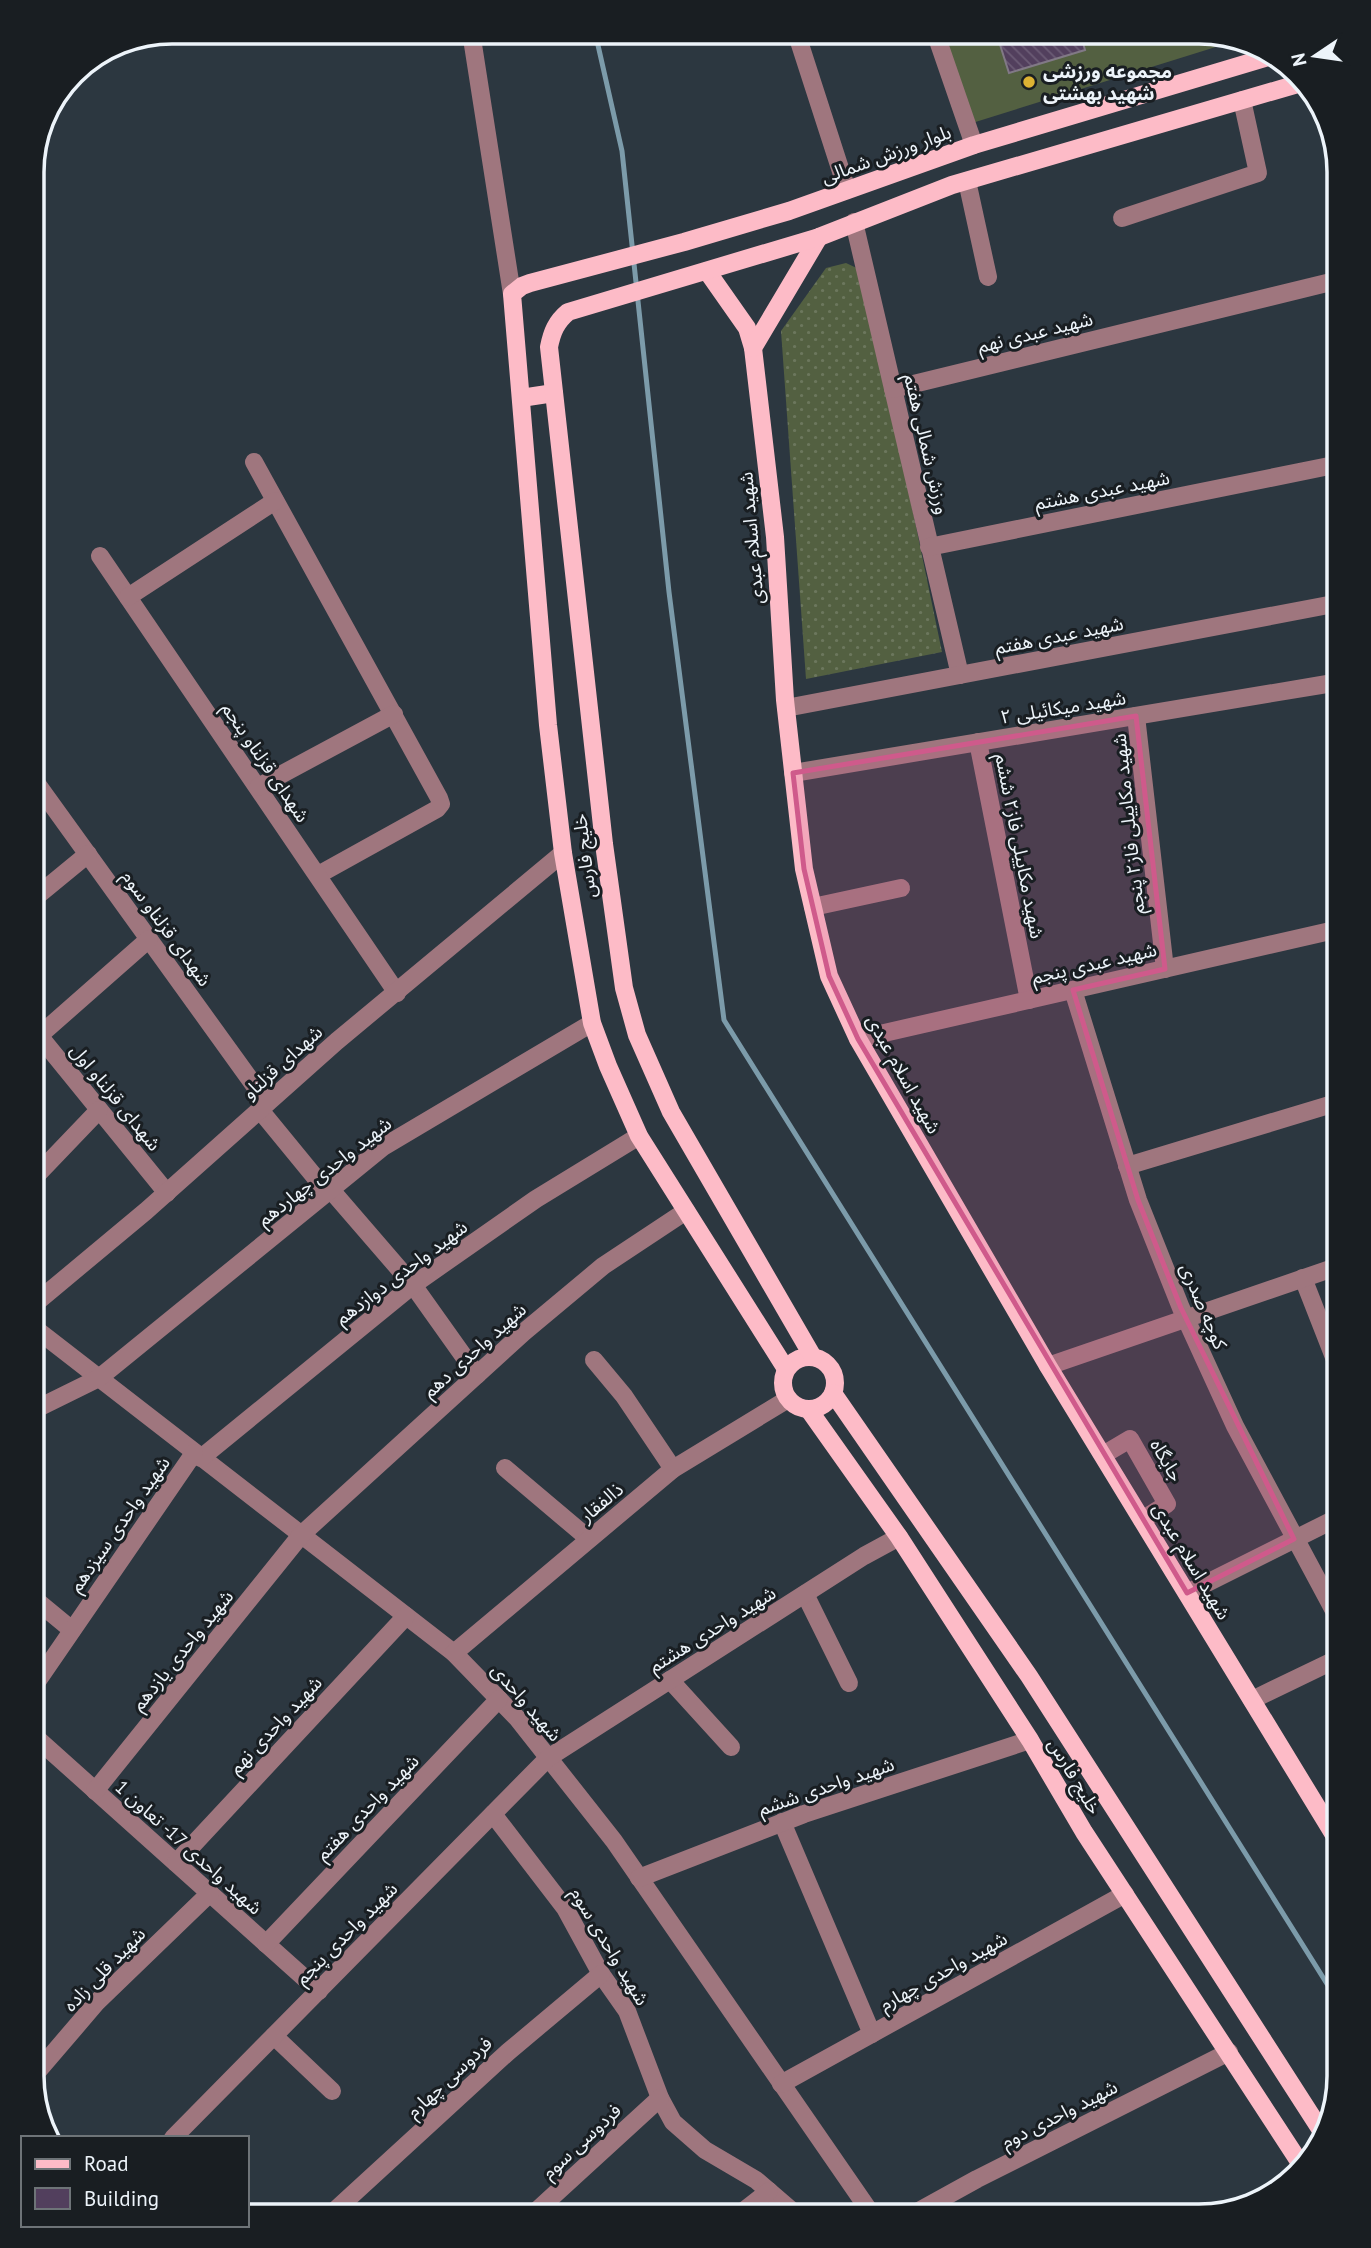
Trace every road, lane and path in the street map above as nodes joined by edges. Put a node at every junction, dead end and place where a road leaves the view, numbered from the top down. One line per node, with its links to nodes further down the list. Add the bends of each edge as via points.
1 (473, 44): 16 (street)
2 (800, 44): 9 (street)
3 (939, 44): 7 (street)
4 (1260, 59): 7 (main road, بلوار ورزش شمالی)
5 (1280, 89): 6 (main road)
6 (1242, 100): 8 (main road); 10 (street, via 1258,173)
7 (974, 145): 8 (main road); 9 (main road, بلوار ورزش شمالی)
8 (975, 178): 11 (main road); 14 (street)
9 (847, 190): 16 (main road, بلوار ورزش شمالی, via 789,211 522,286)
10 (1122, 218)
11 (854, 222): 12 (main road); 18 (street, ورزش شمالی هفتم)
12 (819, 237): 13 (main road); 17 (main road)
13 (705, 272): 17 (main road, شهید اسلام عبدی, via 747,328); 19 (main road, خلیج فارس, via 568,312 558,321 549,347)
14 (988, 277)
15 (1327, 283): 18 (street, شهید عبدی نهم)
16 (512, 294): 20 (main road)
17 (753, 348): 30 (main road, شهید اسلام عبدی, via 775,537)
18 (893, 389): 24 (street, ورزش شمالی هفتم)
19 (554, 393): 20 (main road); 69 (main road, خلیج فارس, via 624,988 638,1035 671,1112)
20 (520, 398): 37 (main road)
21 (254, 462): 23 (street)
22 (1327, 466): 24 (street, شهید عبدی هشتم)
23 (275, 501): 26 (street); 31 (street)
24 (929, 547): 28 (street, ورزش شمالی هفتم)
25 (100, 556): 26 (street, شهدای قزلناو پنجم)
26 (128, 597): 35 (street, شهدای قزلناو پنجم)
27 (1327, 605): 28 (street, شهید عبدی هفتم)
28 (960, 675): 30 (street, شهید عبدی هفتم)
29 (1327, 684): 32 (street, شهید میکائیلی ۲)
30 (786, 708): 34 (main road, شهید اسلام عبدی)
31 (394, 715): 35 (street); 39 (street, via 441,804)
32 (1136, 716): 33 (street, شهید میکائیلی ۲); 45 (street, شهید مکاییلی فاز۲ پنجم)
33 (978, 743): 34 (street, شهید میکائیلی ۲); 48 (street, شهید مکاییلی فاز۲ ششم)
34 (793, 773): 42 (main road, شهید اسلام عبدی)
35 (258, 787): 39 (street, شهدای قزلناو پنجم)
36 (44, 793): 38 (street, شهدای قزلناو سوم)
37 (563, 853): 47 (street, شهدای قزلناو); 49 (main road)
38 (88, 854): 41 (street); 44 (street, شهدای قزلناو سوم)
39 (318, 875): 47 (street, شهدای قزلناو پنجم)
40 (901, 888): 42 (street)
41 (44, 890)
42 (813, 907): 51 (main road, شهید اسلام عبدی, via 829,976)
43 (1327, 932): 45 (street, شهید عبدی پنجم)
44 (149, 939): 50 (street); 54 (street, شهدای قزلناو سوم)
45 (1165, 969): 46 (street, شهید عبدی پنجم)
46 (1073, 990): 48 (street, شهید عبدی پنجم); 57 (street, کوچه صدری)
47 (397, 993): 54 (street, شهدای قزلناو)
48 (1029, 1000): 51 (street, شهید عبدی پنجم)
49 (592, 1023): 56 (main road); 59 (street, شهید واحدی چهاردهم, via 383,1147)
50 (44, 1027)
51 (858, 1039): 71 (main road, شهید اسلام عبدی)
52 (44, 1047): 55 (street, شهدای قزلناو اول)
53 (1327, 1106): 57 (street)
54 (264, 1107): 59 (street, شهدای قزلناو سوم); 60 (street, شهدای قزلناو)
55 (99, 1110): 58 (street); 60 (street, شهدای قزلناو اول)
56 (639, 1136): 61 (main road); 64 (street, شهید واحدی دوازدهم, via 536,1199)
57 (1127, 1166): 66 (street, کوچه صدری)
58 (44, 1167)
59 (329, 1191): 64 (street, شهدای قزلناو سوم); 74 (street, شهید واحدی چهاردهم)
60 (167, 1193): 65 (street, شهدای قزلناو)
61 (686, 1210): 72 (main road); 73 (street, شهید واحدی دهم, via 603,1266)
62 (1327, 1270): 63 (street)
63 (1303, 1278): 66 (street); 68 (street)
64 (413, 1285): 73 (street, شهدای قزلناو سوم); 79 (street, شهید واحدی دوازدهم)
65 (44, 1296)
66 (1186, 1318): 71 (street); 88 (street, کوچه صدری)
67 (44, 1335): 74 (street, شهید واحدی)
68 (1327, 1339)
69 (813, 1356): 72 (main road, via 797,1359); 75 (main road, via 832,1370)
70 (594, 1360): 82 (street)
71 (1048, 1366): 80 (main road, شهید اسلام عبدی)
72 (786, 1369): 76 (main road, via 782,1385)
73 (477, 1375): 85 (street, شهید واحدی دهم)
74 (99, 1378): 77 (street, شهید واحدی چهاردهم); 79 (street, شهید واحدی)
75 (833, 1393): 78 (main road, via 824,1405); 124 (main road, خلیج فارس, via 1030,1676)
76 (788, 1399): 78 (main road); 82 (street, ذالفقار)
77 (44, 1406)
78 (808, 1410): 86 (main road, خلیج فارس)
79 (198, 1455): 85 (street, شهید واحدی); 94 (street, شهید واحدی سیزدهم)
80 (1102, 1455): 83 (main road, شهید اسلام عبدی); 83 (street, جایگاه, via 1130,1439 1167,1504)
81 (505, 1468): 87 (street)
82 (673, 1469): 87 (street, ذالفقار)
83 (1142, 1520): 89 (main road, شهید اسلام عبدی)
84 (1327, 1523): 88 (street)
85 (301, 1535): 93 (street, شهید واحدی); 106 (street, شهید واحدی یازدهم)
86 (899, 1537): 90 (street, شهید واحدی هشتم); 102 (main road, خلیج فارس)
87 (589, 1539): 95 (street, ذالفقار)
88 (1294, 1539): 89 (street); 91 (street, کوچه صدری)
89 (1187, 1593): 101 (main road, شهید اسلام عبدی)
90 (805, 1594): 98 (street, شهید واحدی هشتم); 99 (street)
91 (1327, 1598)
92 (44, 1607): 94 (street)
93 (406, 1616): 95 (street, شهید واحدی); 110 (street, شهید واحدی نهم)
94 (72, 1630): 97 (street, شهید واحدی سیزدهم)
95 (454, 1653): 100 (street, شهید واحدی)
96 (1327, 1664): 101 (street)
97 (44, 1671)
98 (670, 1680): 104 (street); 105 (street, شهید واحدی هشتم)
99 (849, 1683)
100 (499, 1699): 105 (street, شهید واحدی); 114 (street, شهید واحدی هفتم)
101 (1252, 1700): 109 (main road, شهید اسلام عبدی)
102 (1030, 1741): 108 (street, شهید واحدی ششم); 113 (main road, خلیج فارس)
103 (44, 1745): 106 (street, شهید واحدی 17- تعاون 1)
104 (731, 1747)
105 (548, 1758): 107 (street, شهید واحدی پنجم); 111 (street, شهید واحدی)
106 (95, 1791): 110 (street, شهید واحدی 17- تعاون 1)
107 (493, 1814): 115 (street, شهید واحدی سوم, via 565,1908); 116 (street, شهید واحدی پنجم)
108 (782, 1822): 111 (street, شهید واحدی ششم); 117 (street)
109 (1327, 1823)
110 (176, 1863): 112 (street, شهید واحدی 17- تعاون 1)
111 (639, 1878): 121 (street, شهید واحدی)
112 (209, 1893): 114 (street, شهید واحدی 17- تعاون 1); 120 (street, شهید قلی زاده, via 97,2002)
113 (1125, 1894): 117 (street, شهید واحدی چهارم); 119 (main road, خلیج فارس)
114 (266, 1944): 116 (street, شهید واحدی 17- تعاون 1)
115 (601, 1974): 123 (street, شهید واحدی سوم, via 627,2011); 128 (street, فردوسی چهارم)
116 (319, 1991): 118 (street, شهید واحدی پنجم)
117 (872, 2034): 121 (street, شهید واحدی چهارم)
118 (274, 2036): 122 (street); 125 (street, شهید واحدی پنجم)
119 (1228, 2052): 126 (main road, خلیج فارس); 133 (street, شهید واحدی دوم)
120 (44, 2064)
121 (781, 2084): 132 (street, شهید واحدی)
122 (332, 2091)
123 (660, 2098): 127 (street, شهید واحدی سوم, via 673,2122 705,2150); 129 (street, فردوسی سوم)
124 (1317, 2124)
125 (175, 2136)
126 (1297, 2158)
127 (769, 2191): 130 (street); 131 (street, شهید واحدی سوم)
128 (342, 2204)
129 (544, 2204)
130 (752, 2204)
131 (784, 2204)
132 (865, 2204)
133 (932, 2204)

